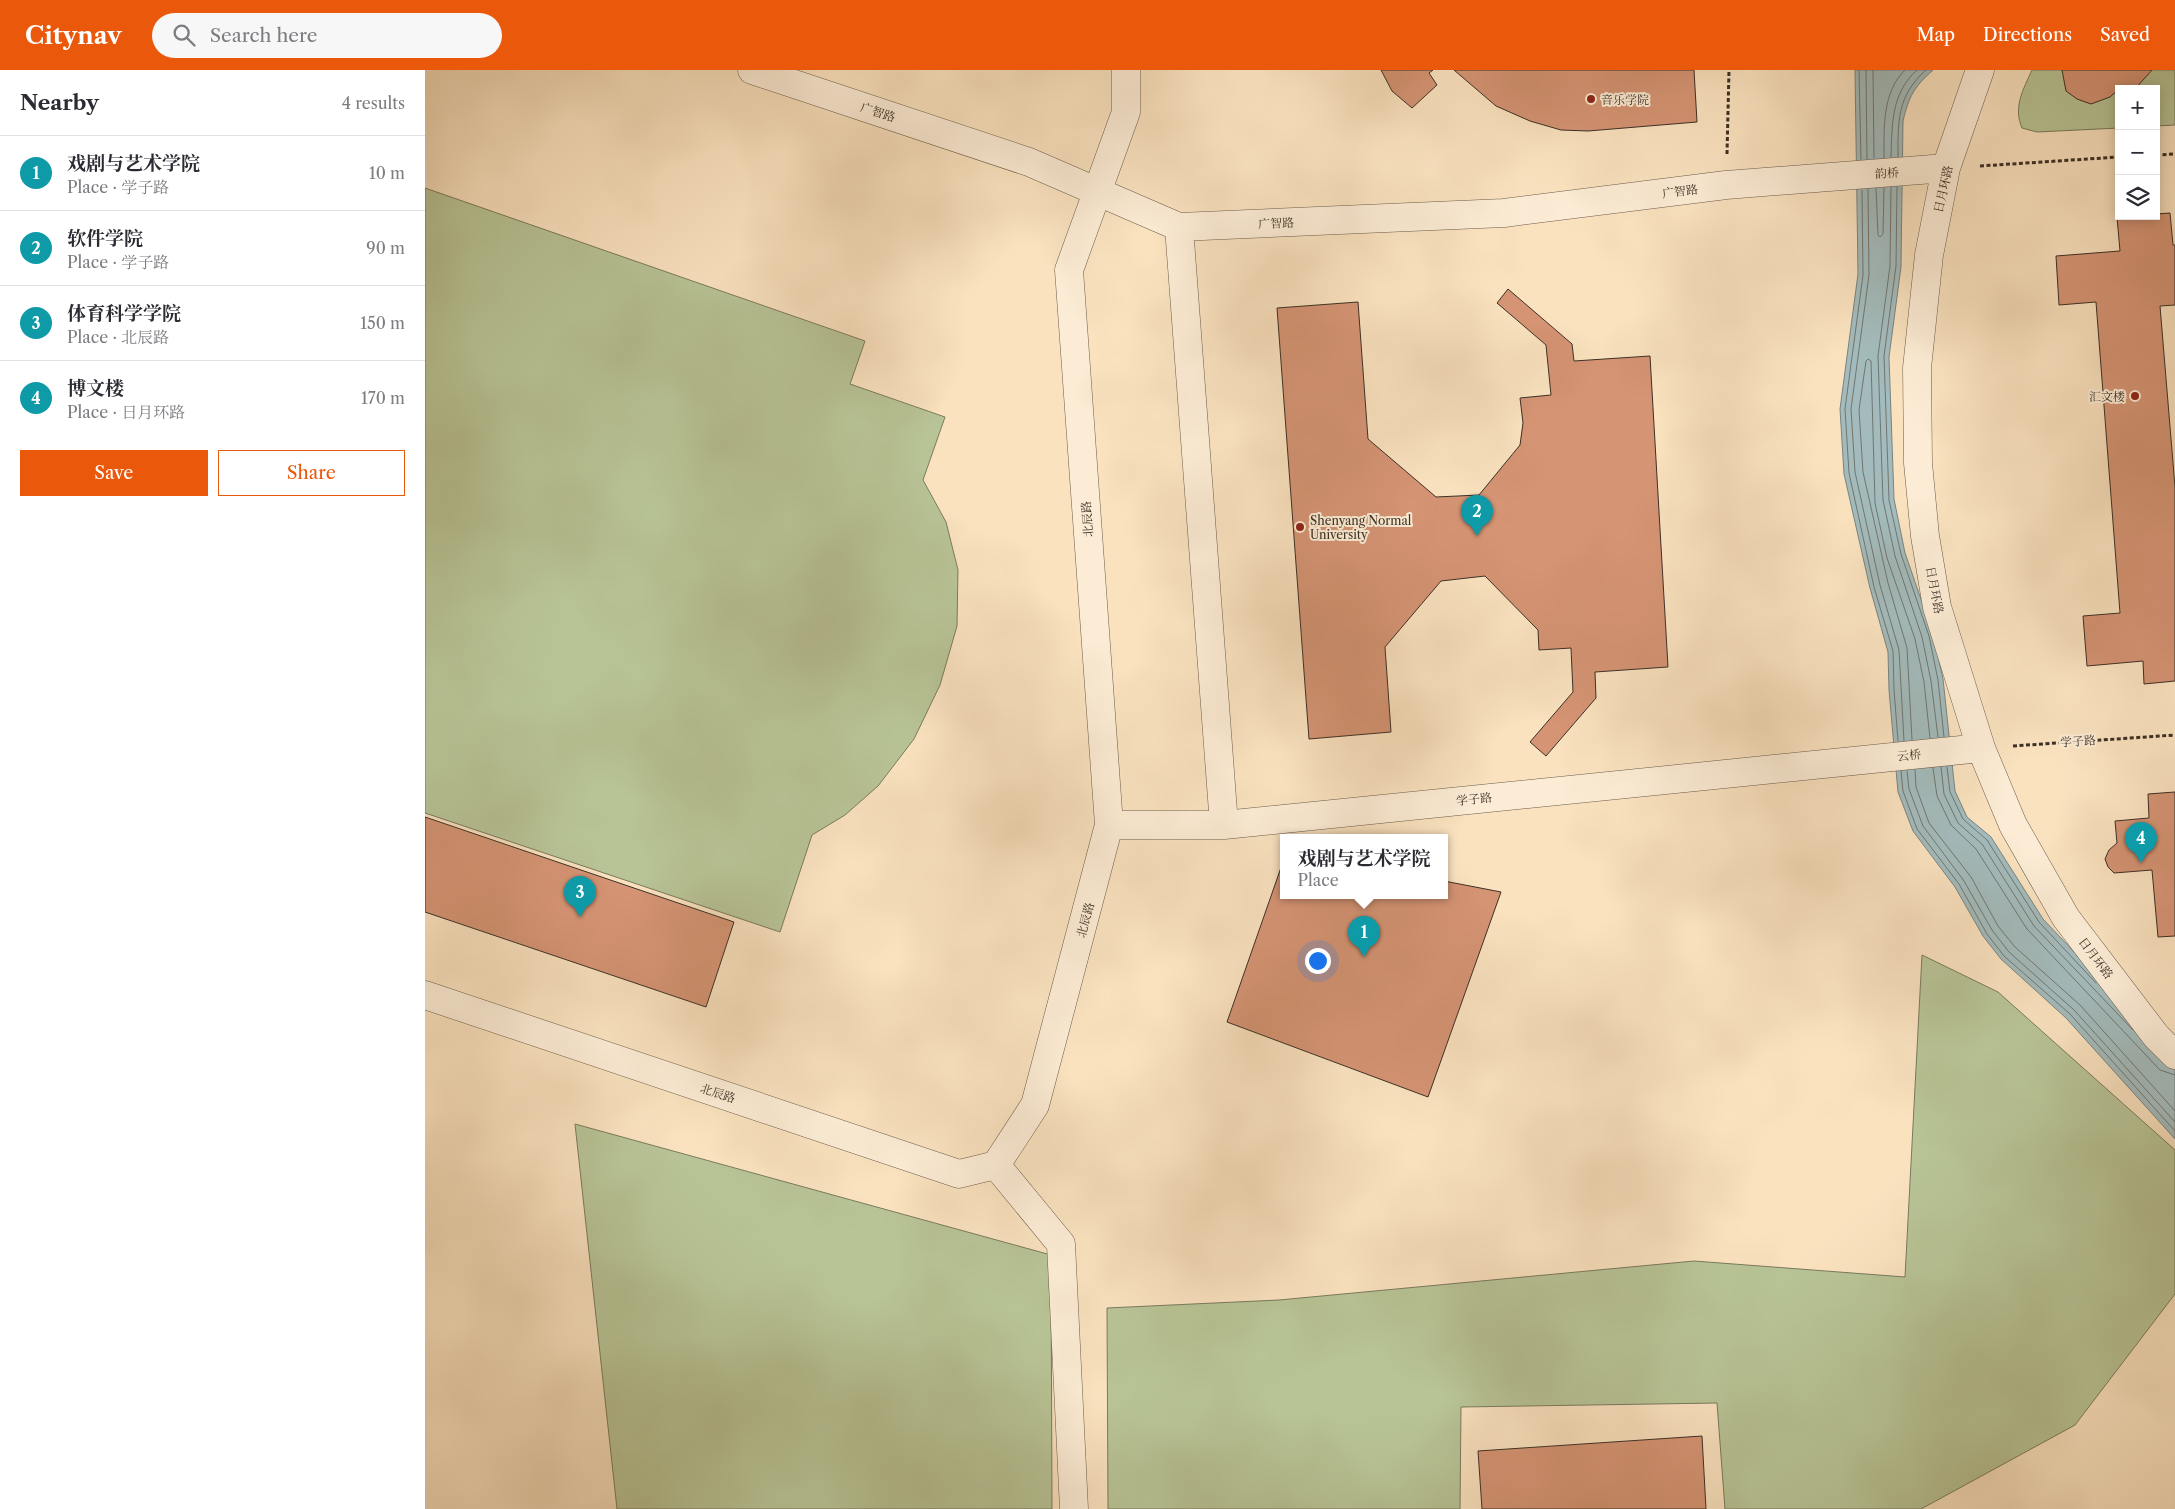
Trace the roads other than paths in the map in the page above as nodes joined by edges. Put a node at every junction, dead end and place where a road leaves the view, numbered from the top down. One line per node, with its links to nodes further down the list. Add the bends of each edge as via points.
1 (752, 70): 6 (street, 广智路, via 1029,162)
2 (1125, 70): 6 (street, 北辰路, via 1126,112)
3 (1980, 70): 4 (street, 日月环路)
4 (1946, 168): 5 (street, 韵桥); 8 (street, 日月环路, via 1929,255 1917,368 1918,463 1925,536 1937,607)
5 (1827, 177): 7 (street, 广智路, via 1726,185 1504,213)
6 (1098, 191): 7 (street, 广智路); 10 (street, 北辰路, via 1069,270)
7 (1179, 227): 11 (street)
8 (1981, 748): 9 (street, 云桥); 13 (street, 日月环路, via 2013,825 2066,918 2156,1036)
9 (1837, 762): 11 (street, 学子路)
10 (1109, 825): 11 (street, 学子路); 14 (street, 北辰路, via 1035,1105)
11 (1224, 825)
12 (425, 995): 14 (street, 北辰路, via 959,1174)
13 (2175, 1055)
14 (996, 1164): 15 (street, via 1061,1244)
15 (1074, 1509)

